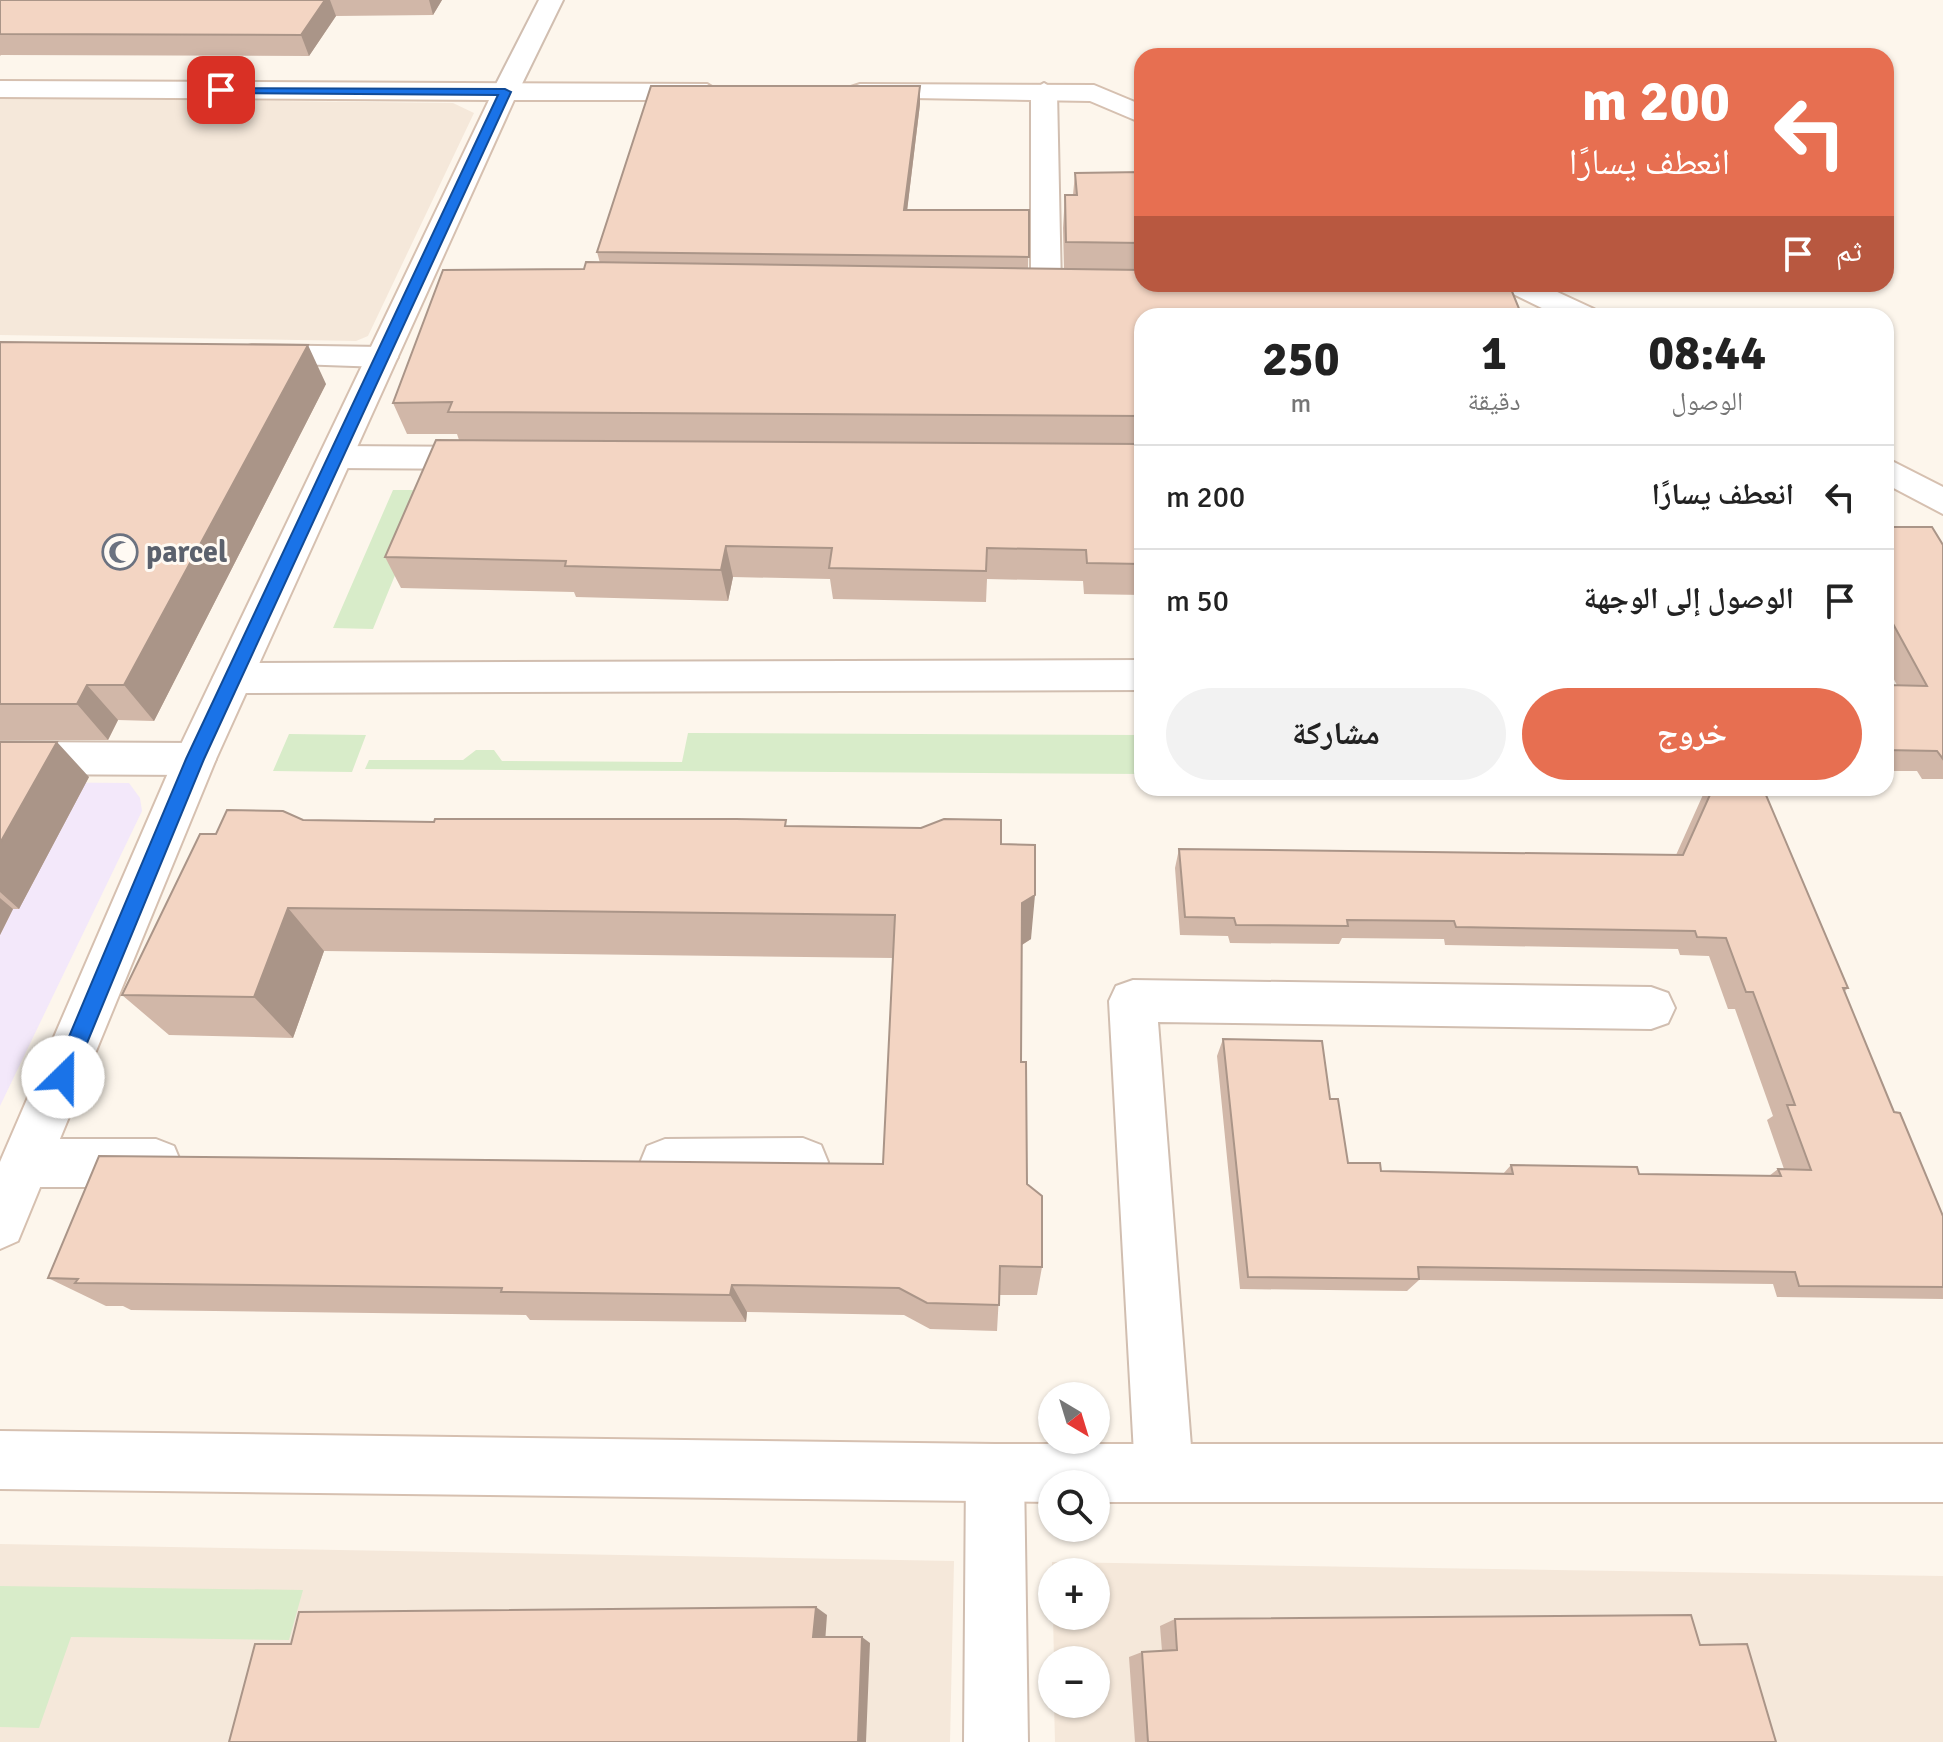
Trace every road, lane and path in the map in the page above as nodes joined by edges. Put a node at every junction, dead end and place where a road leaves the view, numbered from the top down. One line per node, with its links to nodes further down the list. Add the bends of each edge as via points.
1 (551, 0): 4 (street)
2 (0, 89): 4 (street)
3 (1044, 91): 6 (street); 7 (street, via 1094,93); 9 (street)
4 (505, 92): 5 (street); 14 (street, via 433,281)
5 (727, 92)
6 (838, 92)
7 (1134, 111)
8 (1014, 287): 9 (street)
9 (1046, 288): 10 (street)
10 (1077, 288)
11 (1519, 292): 12 (street)
12 (1562, 308)
13 (223, 355): 14 (street)
14 (382, 357): 15 (street)
15 (336, 457): 16 (street); 20 (street)
16 (525, 458)
17 (1894, 474): 18 (street)
18 (1943, 502)
19 (1134, 675): 20 (street)
20 (233, 678): 22 (street)
21 (0, 758): 22 (street)
22 (195, 759): 25 (street)
23 (1651, 1008): 30 (street, via 1133,1001)
24 (803, 1162): 27 (street)
25 (27, 1163): 26 (street); 28 (street)
26 (201, 1163)
27 (613, 1163)
28 (0, 1223)
29 (0, 1460): 31 (street)
30 (1164, 1472): 31 (street); 32 (street)
31 (995, 1473): 33 (street)
32 (1943, 1473)
33 (996, 1742)

